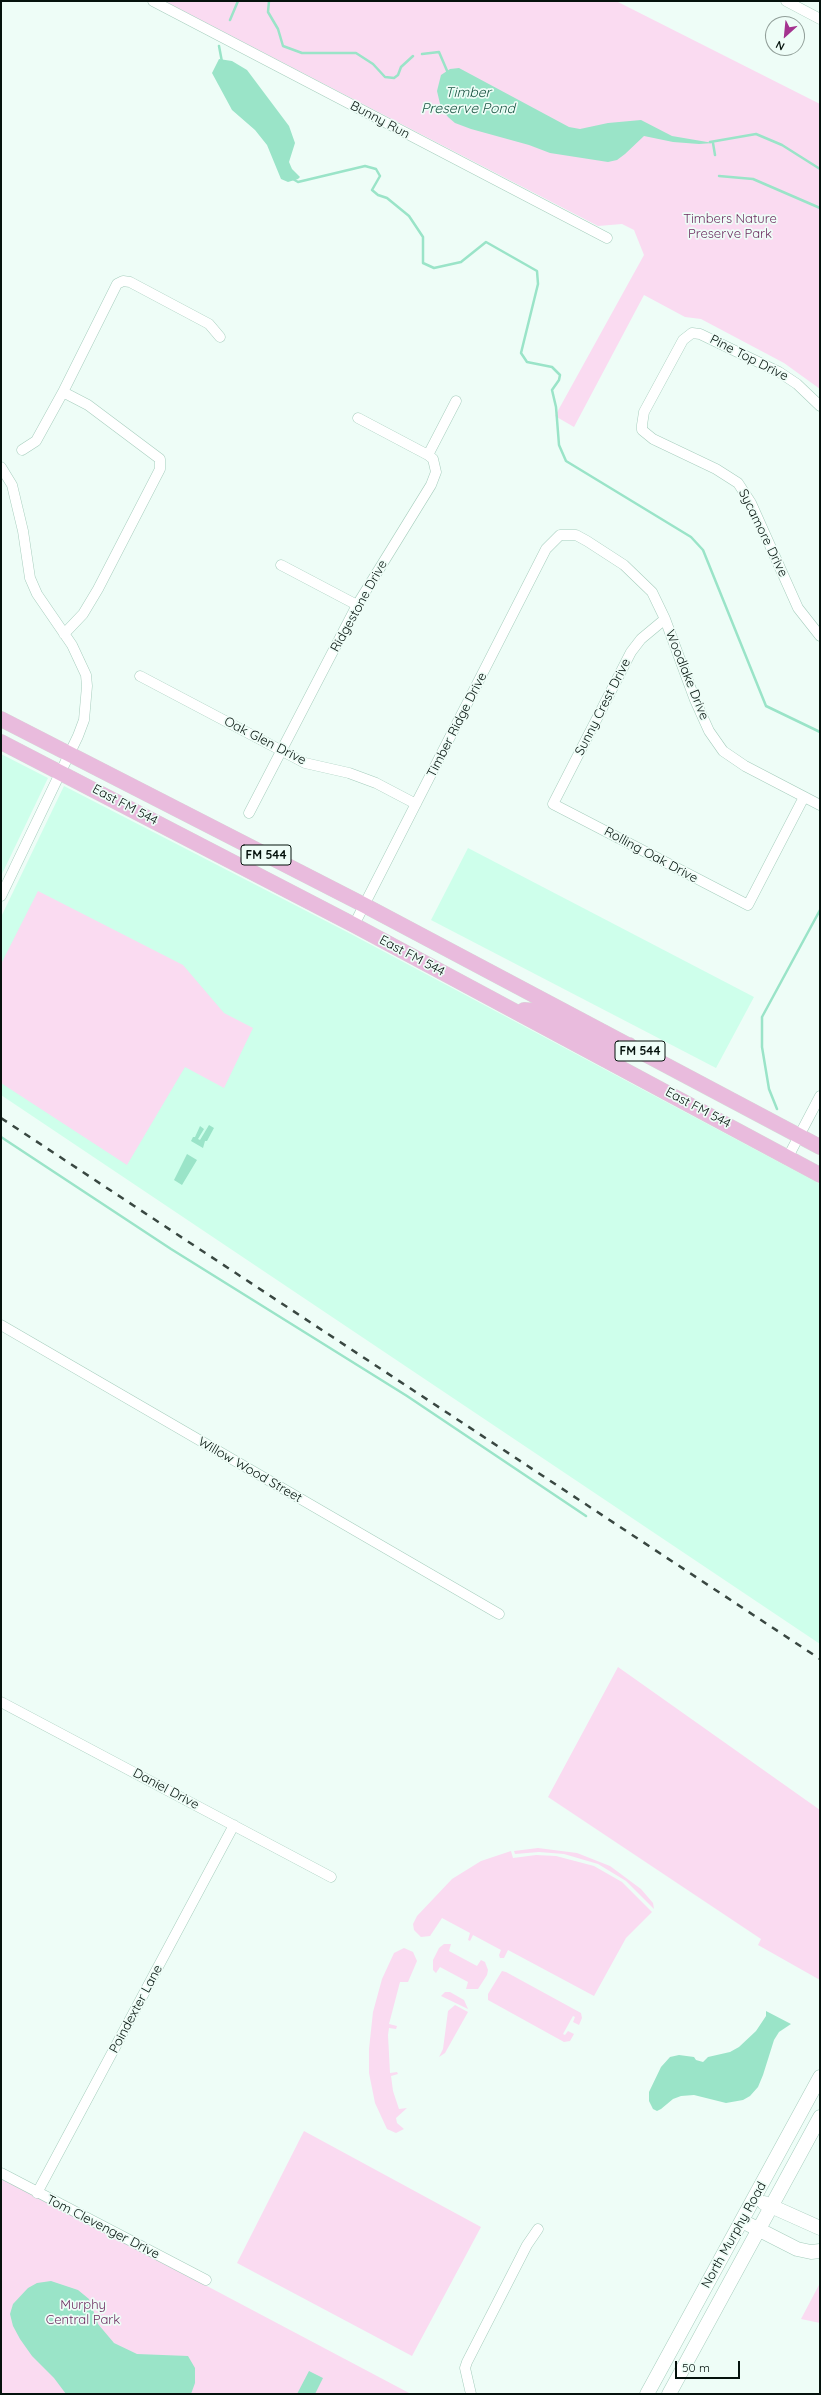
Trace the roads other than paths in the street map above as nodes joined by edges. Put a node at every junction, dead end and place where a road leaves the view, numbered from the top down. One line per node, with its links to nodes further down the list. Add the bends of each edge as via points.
1 (154, 1): 4 (street, Bunny Run)
2 (786, 1): 3 (street)
3 (819, 16)
4 (607, 238)
5 (220, 337): 6 (street, via 209,324 130,282 123,281 117,284)
6 (63, 392): 11 (street, via 36,441); 18 (street, via 88,405 160,459 160,468 83,614)
7 (456, 401): 12 (street)
8 (820, 406): 10 (street, Pine Top Drive, via 797,384 779,372 700,334 692,333 683,340 644,412)
9 (358, 418): 12 (street)
10 (642, 430): 19 (street, Sycamore Drive, via 653,439 716,469 738,483 751,503 798,608)
11 (22, 450)
12 (428, 455): 16 (street, Ridgestone Drive, via 436,467 431,485)
13 (1, 467): 18 (street, via 12,485 23,531 30,578 37,594)
14 (566, 534): 17 (street, Woodlake Drive, via 576,535 624,565 652,592); 27 (street, Timber Ridge Drive, via 553,540 546,549)
15 (281, 565): 16 (street)
16 (357, 605): 23 (street, Ridgestone Drive)
17 (665, 619): 26 (street, Woodlake Drive, via 695,700 709,731 723,751 745,766); 28 (street, Sunny Crest Drive, via 641,639 631,652)
18 (64, 634): 24 (street, via 80,661 87,686 84,720)
19 (820, 636)
20 (140, 676): 23 (street, Oak Glen Drive)
21 (1, 719): 24 (main road, East FM 544 / FM 544)
22 (1, 742): 25 (main road, East FM 544 / FM 544)
23 (281, 751): 27 (street, Oak Glen Drive, via 305,764 349,773 376,783); 30 (street, Ridgestone Drive)
24 (69, 754): 25 (street); 32 (main road, East FM 544 / FM 544)
25 (60, 772): 31 (street); 33 (main road, East FM 544 / FM 544)
26 (804, 797): 28 (street, Rolling Oak Drive, via 748,905); 29 (street, Woodlake Drive)
27 (416, 804): 32 (street, Timber Ridge Drive)
28 (553, 804)
29 (820, 805)
30 (249, 813)
31 (1, 896)
32 (364, 905): 33 (street, Timber Ridge Drive); 35 (main road, East FM 544 / FM 544)
33 (354, 925): 34 (main road, East FM 544 / FM 544)
34 (511, 1009): 35 (main road, via 538,1011 623,1054); 39 (main road, East FM 544 / FM 544)
35 (630, 1045): 37 (main road, East FM 544 / FM 544)
36 (820, 1096): 37 (street)
37 (800, 1135): 38 (main road, East FM 544 / FM 544); 39 (street)
38 (820, 1147)
39 (788, 1157): 40 (main road, East FM 544 / FM 544)
40 (820, 1175)
41 (1, 1325): 42 (street, Willow Wood Street)
42 (499, 1614)
43 (1, 1702): 44 (street, Daniel Drive)
44 (234, 1825): 45 (street, Daniel Drive); 49 (street, Poindexter Lane)
45 (331, 1877)
46 (820, 2076): 50 (main road, North Murphy Road)
47 (820, 2117): 51 (main road, North Murphy Road)
48 (1, 2173): 49 (street, Tom Clevenger Drive)
49 (37, 2193): 57 (street, Tom Clevenger Drive)
50 (755, 2198): 51 (main road); 52 (main road, North Murphy Road)
51 (772, 2207): 53 (main road); 55 (main road, North Murphy Road)
52 (742, 2221): 55 (main road); 59 (main road, North Murphy Road)
53 (820, 2228)
54 (538, 2229): 58 (street, via 527,2245 466,2362)
55 (759, 2230): 56 (main road, via 797,2249); 60 (main road, North Murphy Road)
56 (820, 2251)
57 (206, 2280)
58 (471, 2394)
59 (647, 2394)
60 (669, 2394)

